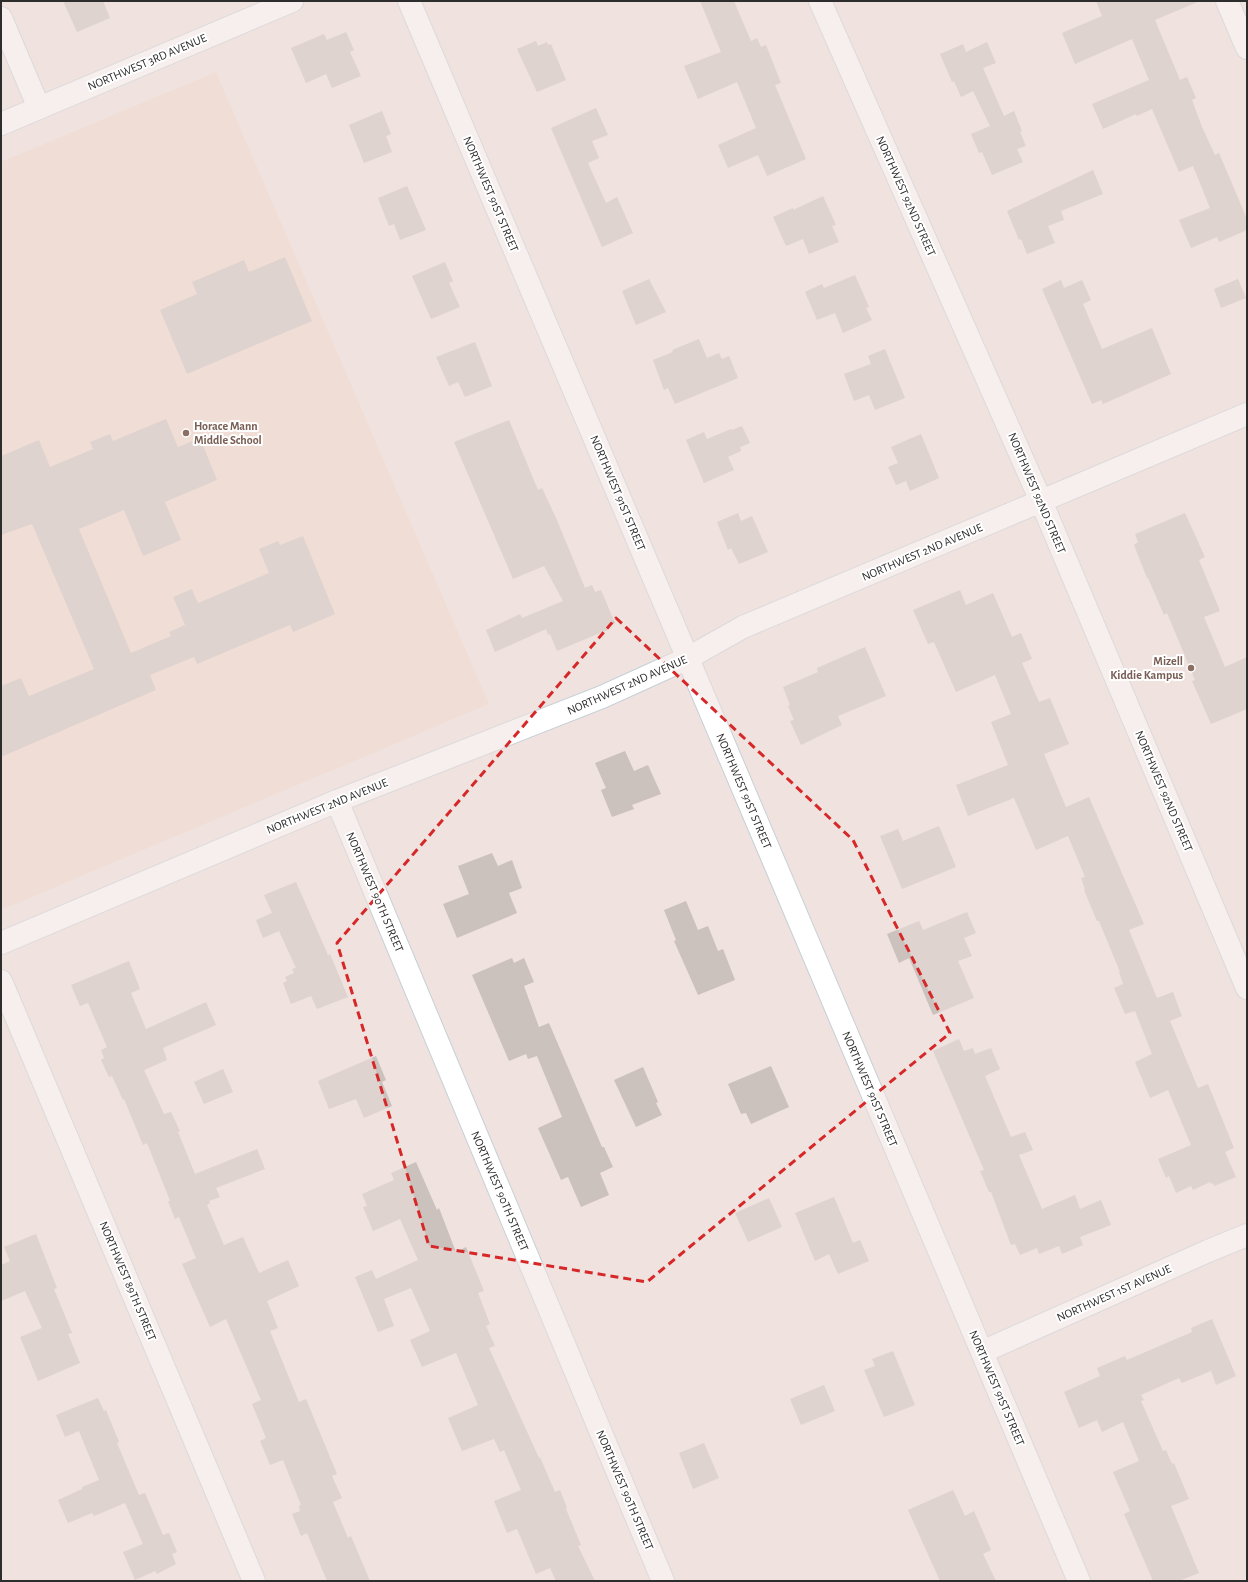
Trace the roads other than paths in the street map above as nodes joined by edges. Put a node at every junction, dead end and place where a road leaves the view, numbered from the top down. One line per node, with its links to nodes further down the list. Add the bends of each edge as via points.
1 (292, 1): 7 (street, NORTHWEST 3RD AVENUE)
2 (409, 1): 11 (street, NORTHWEST 91ST STREET)
3 (820, 1): 10 (street, NORTHWEST 92ND STREET)
4 (1227, 1): 6 (street)
5 (1, 18): 7 (street)
6 (1247, 48)
7 (39, 108): 8 (street, NORTHWEST 3RD AVENUE)
8 (1, 124)
9 (1247, 414): 10 (street, NORTHWEST 2ND AVENUE)
10 (1041, 501): 11 (street, NORTHWEST 2ND AVENUE, via 743,627); 15 (street, NORTHWEST 92ND STREET)
11 (688, 658): 12 (street, NORTHWEST 2ND AVENUE, via 549,719); 17 (street, NORTHWEST 91ST STREET)
12 (337, 801): 13 (street, NORTHWEST 2ND AVENUE); 19 (street, NORTHWEST 90TH STREET)
13 (1, 943)
14 (1, 981): 18 (street, NORTHWEST 89TH STREET)
15 (1247, 988)
16 (1247, 1235): 17 (street, NORTHWEST 1ST AVENUE)
17 (982, 1352): 20 (street, NORTHWEST 91ST STREET)
18 (254, 1581)
19 (663, 1581)
20 (1079, 1581)

